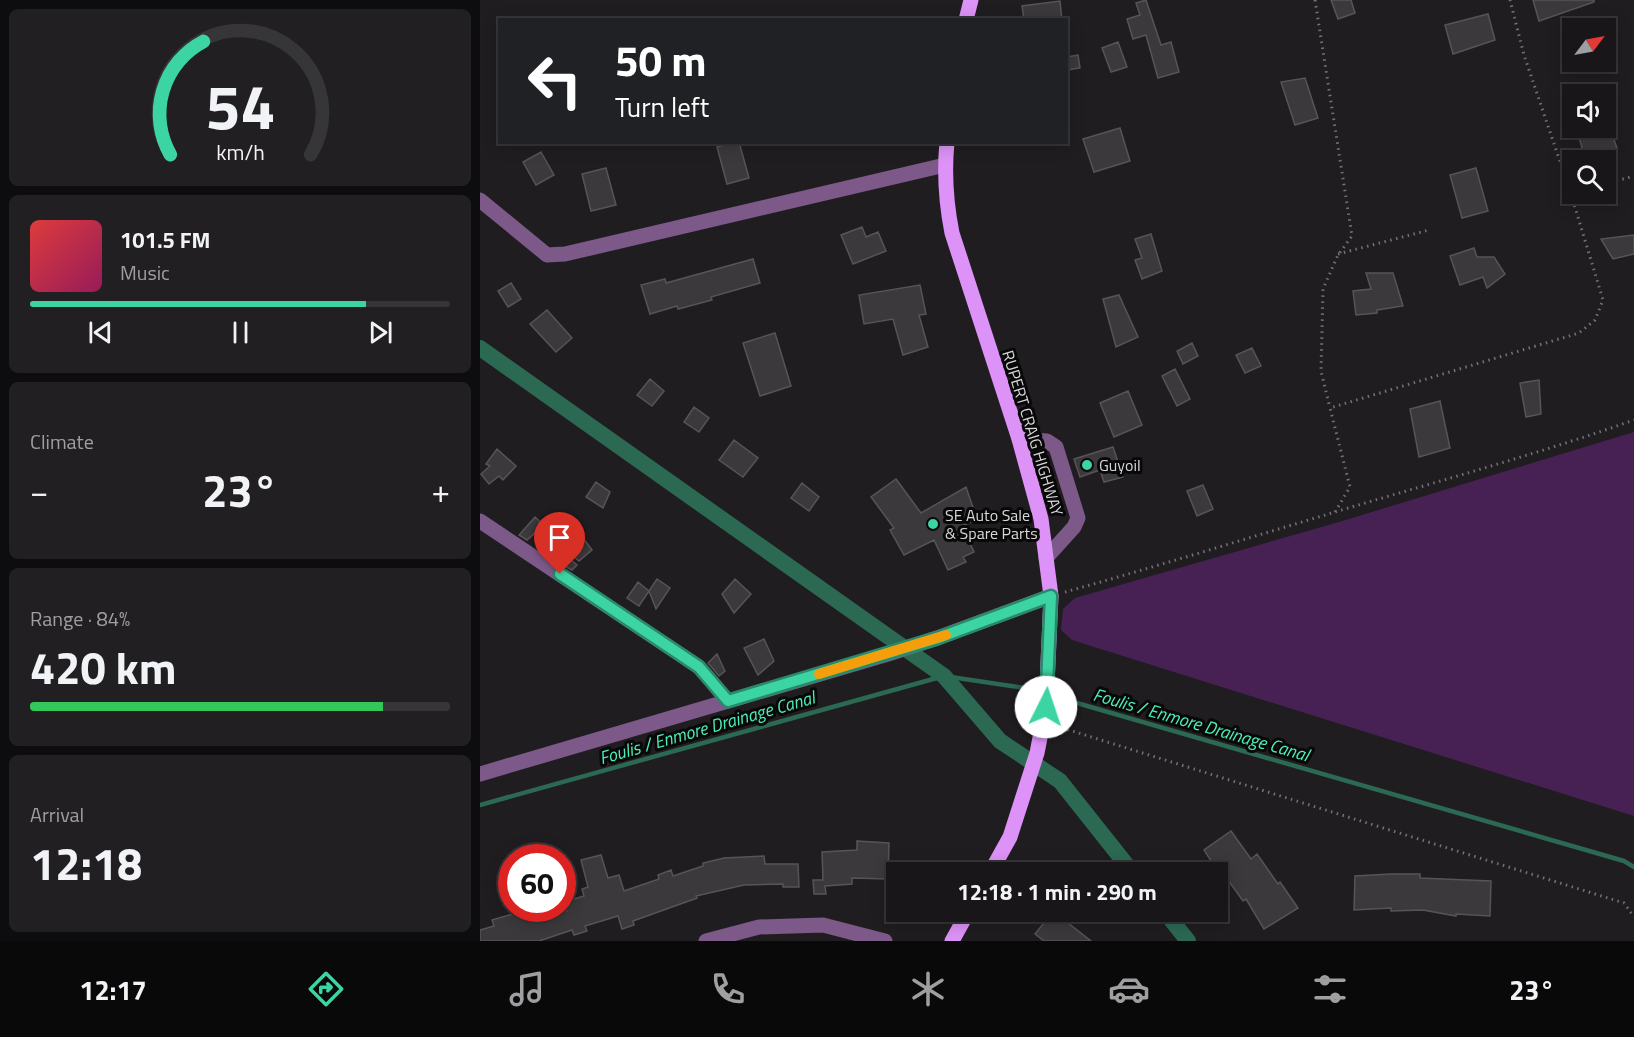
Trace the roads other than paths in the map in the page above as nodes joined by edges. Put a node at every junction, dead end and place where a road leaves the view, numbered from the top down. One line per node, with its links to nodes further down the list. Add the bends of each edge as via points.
1 (971, 0): 2 (main road)
2 (966, 18)
3 (947, 144): 4 (main road, RUPERT CRAIG HIGHWAY)
4 (945, 165): 5 (street, via 565,254 547,255); 6 (main road, RUPERT CRAIG HIGHWAY, via 952,233)
5 (480, 200)
6 (1019, 439): 8 (main road, RUPERT CRAIG HIGHWAY, via 1041,519); 8 (street, via 1047,441 1056,447 1078,518)
7 (480, 521): 10 (street, via 699,667)
8 (1047, 558): 9 (main road, RUPERT CRAIG HIGHWAY)
9 (1051, 596): 10 (street, via 938,638); 12 (main road, RUPERT CRAIG HIGHWAY, via 1050,652 1037,753 1010,837)
10 (728, 701): 11 (street)
11 (480, 774)
12 (996, 862)
13 (962, 922): 16 (main road)
14 (706, 941): 15 (street, via 759,927 823,925)
15 (885, 941)
16 (952, 941)

